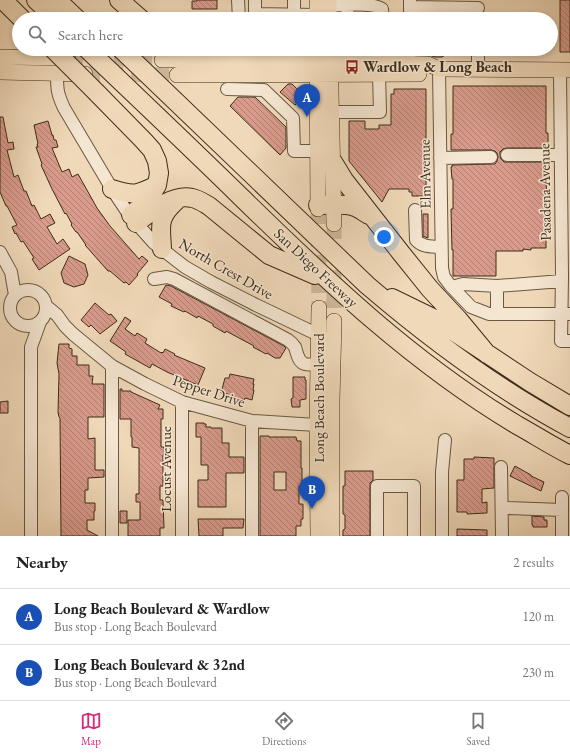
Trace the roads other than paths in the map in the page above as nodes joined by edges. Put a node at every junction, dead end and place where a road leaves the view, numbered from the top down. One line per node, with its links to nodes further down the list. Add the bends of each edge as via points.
1 (3, 0): 14 (highway)
2 (36, 0): 15 (highway)
3 (49, 0): 16 (highway)
4 (57, 0): 17 (highway)
5 (70, 0): 18 (highway)
6 (119, 0): 19 (highway)
7 (238, 0): 20 (street)
8 (255, 0): 21 (street)
9 (294, 0): 22 (street)
10 (347, 5): 13 (street); 24 (street); 25 (street, via 378,6)
11 (410, 9): 12 (street)
12 (478, 9)
13 (323, 10): 23 (street)
14 (15, 12)
15 (49, 12)
16 (62, 12)
17 (70, 12)
18 (83, 12)
19 (133, 12)
20 (239, 12)
21 (255, 12)
22 (294, 12)
23 (308, 12)
24 (348, 12)
25 (382, 12)
26 (60, 56): 60 (highway, bridge, via 152,150 159,173)
27 (94, 56): 75 (highway, San Diego Freeway)
28 (108, 56): 102 (highway, via 297,239 406,338 474,388 550,435)
29 (115, 56): 76 (highway, via 344,277)
30 (128, 56): 76 (highway, San Diego Freeway)
31 (176, 56): 37 (main road)
32 (265, 56): 38 (main road)
33 (409, 56): 39 (main road); 40 (main road)
34 (478, 56): 41 (street)
35 (0, 57): 36 (main road)
36 (68, 58)
37 (162, 60)
38 (324, 62): 39 (main road); 46 (main road); 51 (main road); 53 (main road)
39 (382, 62): 40 (main road, via 430,74); 51 (street, via 380,112)
40 (439, 70): 41 (main road); 57 (street, Elm Avenue)
41 (478, 70): 42 (main road)
42 (565, 70): 50 (street, Pasadena Avenue)
43 (0, 72): 44 (main road)
44 (57, 73): 45 (main road); 61 (street, North Crest Drive, via 57,89 64,108)
45 (85, 74)
46 (263, 74): 47 (main road); 49 (street)
47 (177, 75)
48 (227, 89): 49 (street)
49 (264, 90): 53 (street, via 293,118 294,151)
50 (565, 96): 52 (street, Pasadena Avenue)
51 (332, 112): 58 (main road)
52 (565, 142): 55 (street, Pasadena Avenue)
53 (318, 151): 63 (main road)
54 (507, 155): 55 (street)
55 (561, 155): 59 (street, Pasadena Avenue)
56 (491, 157): 57 (street)
57 (440, 158): 69 (street, Elm Avenue)
58 (333, 162): 63 (main road); 65 (highway)
59 (566, 184): 68 (street, Pasadena Avenue)
60 (157, 186): 61 (highway, via 137,194 126,194); 66 (highway)
61 (112, 189): 66 (street, North Crest Drive)
62 (181, 197): 66 (highway); 70 (highway, via 163,217); 75 (highway, via 193,198 209,206 269,255)
63 (324, 206): 65 (highway, via 356,208); 67 (main road)
64 (415, 210): 69 (street, via 416,240 421,244)
65 (375, 219): 93 (highway, via 430,289)
66 (133, 220): 70 (street, North Crest Drive, via 154,244)
67 (334, 224)
68 (566, 228): 73 (street, Pasadena Avenue)
69 (441, 247): 78 (street, Elm Avenue, via 444,277)
70 (162, 249): 89 (street, North Crest Drive, via 185,267 211,282)
71 (0, 252): 72 (street)
72 (11, 272): 79 (street); 80 (street)
73 (565, 278): 77 (street); 84 (street, Pasadena Avenue)
74 (154, 279): 94 (street, via 174,279 288,340 295,347 302,363)
75 (326, 280): 102 (highway, San Diego Freeway, via 437,372 499,414)
76 (366, 284): 93 (highway, via 433,318); 100 (highway, San Diego Freeway, via 479,373 531,407)
77 (497, 286): 78 (street, via 462,284); 83 (street)
78 (452, 287): 83 (street, via 470,307)
79 (28, 290): 80 (street); 86 (street, via 37,292 45,300)
80 (13, 298): 81 (street); 87 (street, via 11,312)
81 (0, 305)
82 (319, 308): 89 (main road, Long Beach Boulevard)
83 (497, 314): 84 (street)
84 (566, 314): 90 (street, Pasadena Avenue, via 561,341)
85 (0, 315): 87 (street)
86 (43, 315): 87 (street, via 34,325 28,326); 92 (street); 95 (street, Pepper Drive, via 57,315 65,326)
87 (18, 321): 92 (street)
88 (334, 321): 91 (main road, Long Beach Boulevard)
89 (319, 336): 91 (street, North Crest Drive); 94 (main road, Long Beach Boulevard)
90 (570, 341)
91 (334, 343): 113 (main road, Long Beach Boulevard)
92 (31, 347): 108 (street)
93 (487, 354): 97 (highway)
94 (318, 364): 99 (main road, Long Beach Boulevard)
95 (112, 366): 96 (street, Pepper Drive); 109 (street)
96 (182, 402): 98 (street, Pepper Drive); 110 (street, Locust Avenue)
97 (570, 406)
98 (252, 421): 99 (street, Pepper Drive); 111 (street)
99 (318, 425): 112 (main road, Long Beach Boulevard)
100 (570, 428)
101 (444, 440): 116 (street)
102 (565, 449): 103 (highway)
103 (570, 465)
104 (501, 467): 117 (street)
105 (562, 497): 107 (street)
106 (507, 508): 107 (street)
107 (562, 510): 118 (street)
108 (31, 536)
109 (112, 536)
110 (182, 536)
111 (252, 536)
112 (318, 536)
113 (332, 536)
114 (377, 536): 115 (street, via 377,486 414,486)
115 (414, 536)
116 (442, 536)
117 (502, 536)
118 (562, 536)

